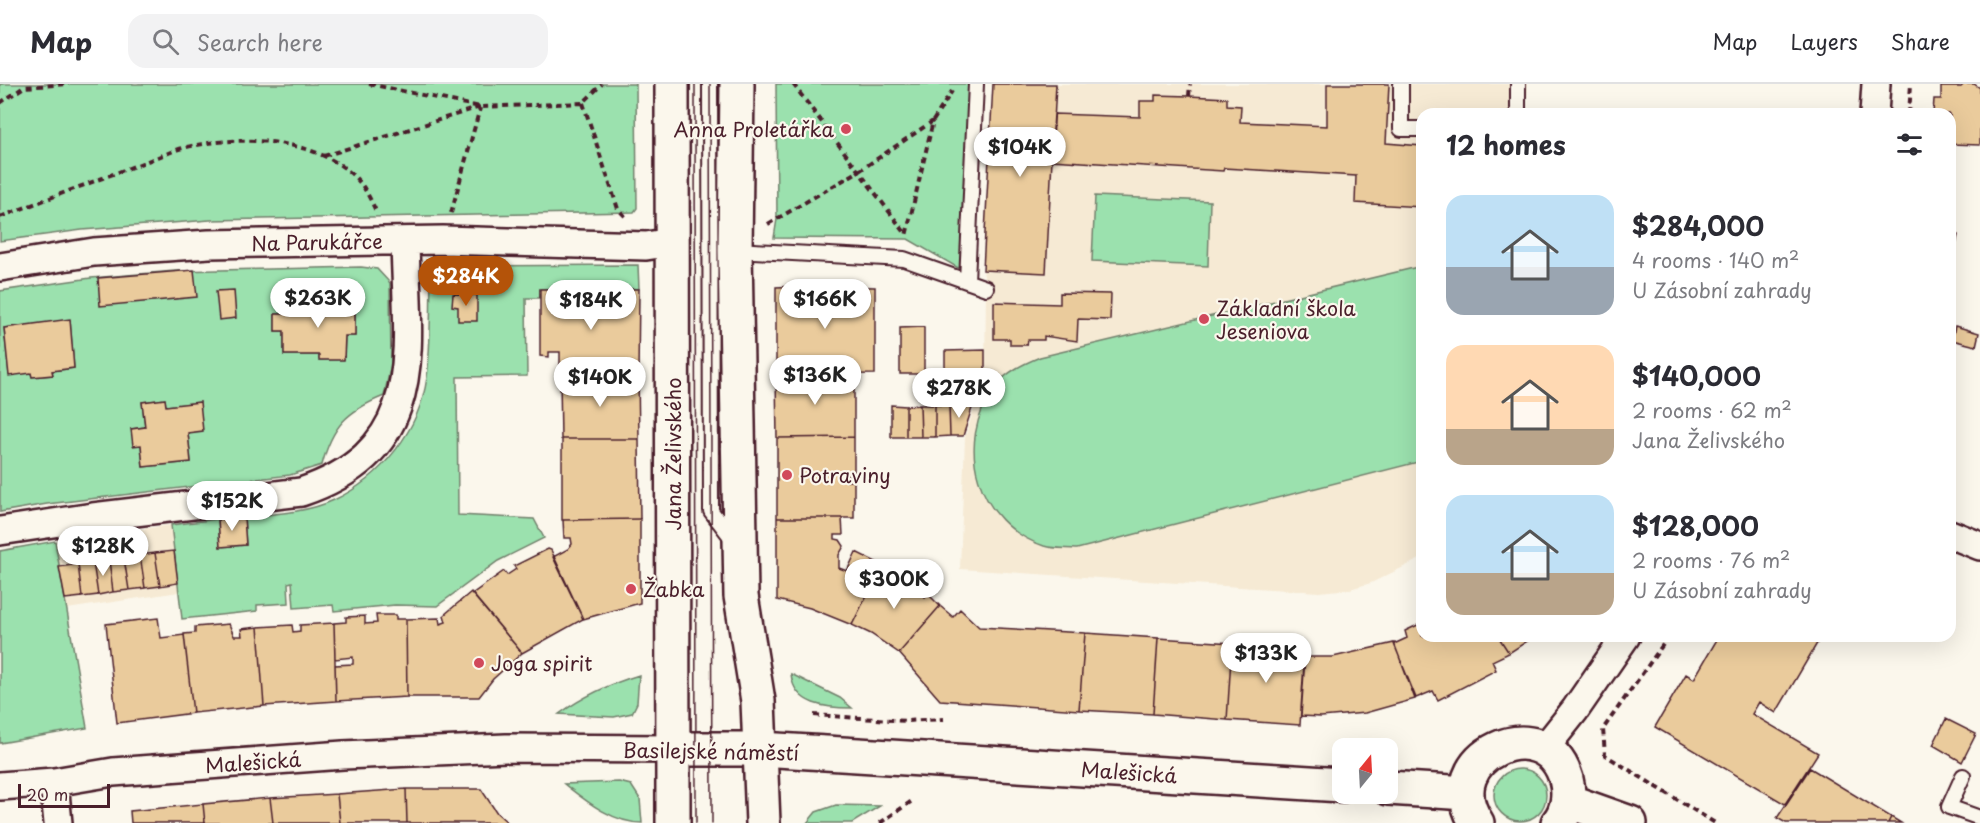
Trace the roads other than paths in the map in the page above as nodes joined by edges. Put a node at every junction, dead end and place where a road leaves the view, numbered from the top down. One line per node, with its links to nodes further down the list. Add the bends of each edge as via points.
1 (672, 84): 12 (main road, Jana Želivského)
2 (710, 84): 20 (lane, Jana Želivského, via 711,511)
3 (737, 84): 13 (main road)
4 (976, 84): 15 (lane)
5 (1401, 84): 10 (lane, via 1401,129)
6 (1518, 84): 8 (lane)
7 (1876, 84): 9 (street)
8 (1518, 108)
9 (1874, 108)
10 (1416, 129)
11 (405, 241): 12 (street, Na Parukářce, via 646,246); 14 (street, Na Parukářce, via 197,244 94,252); 17 (street, via 407,347 400,405 378,445 352,470 301,492)
12 (672, 242): 23 (main road, Jana Želivského)
13 (735, 250): 15 (lane, via 904,259); 20 (main road)
14 (0, 267)
15 (967, 281): 16 (lane)
16 (986, 288)
17 (0, 531)
18 (1956, 536): 19 (street)
19 (1980, 546)
20 (741, 550): 24 (main road, via 741,596 758,701)
21 (1622, 642): 25 (street)
22 (506, 748): 23 (street, Basilejské náměstí); 28 (street, Malešická, via 113,772)
23 (674, 749): 24 (main road, Basilejské náměstí); 36 (main road, Jana Želivského)
24 (761, 749): 26 (main road, Basilejské náměstí); 37 (main road)
25 (1544, 749): 32 (main road, via 1527,743 1509,743 1492,749 1470,776); 33 (main road, via 1564,773)
26 (916, 758): 29 (main road, Malešická)
27 (1963, 776): 34 (lane, via 1949,807)
28 (54, 782): 30 (street, Malešická); 35 (street)
29 (1332, 784)
30 (0, 786)
31 (1398, 790): 32 (main road)
32 (1472, 808)
33 (1563, 812): 38 (main road)
34 (1980, 818)
35 (58, 823)
36 (673, 823)
37 (763, 823)
38 (1630, 823)

